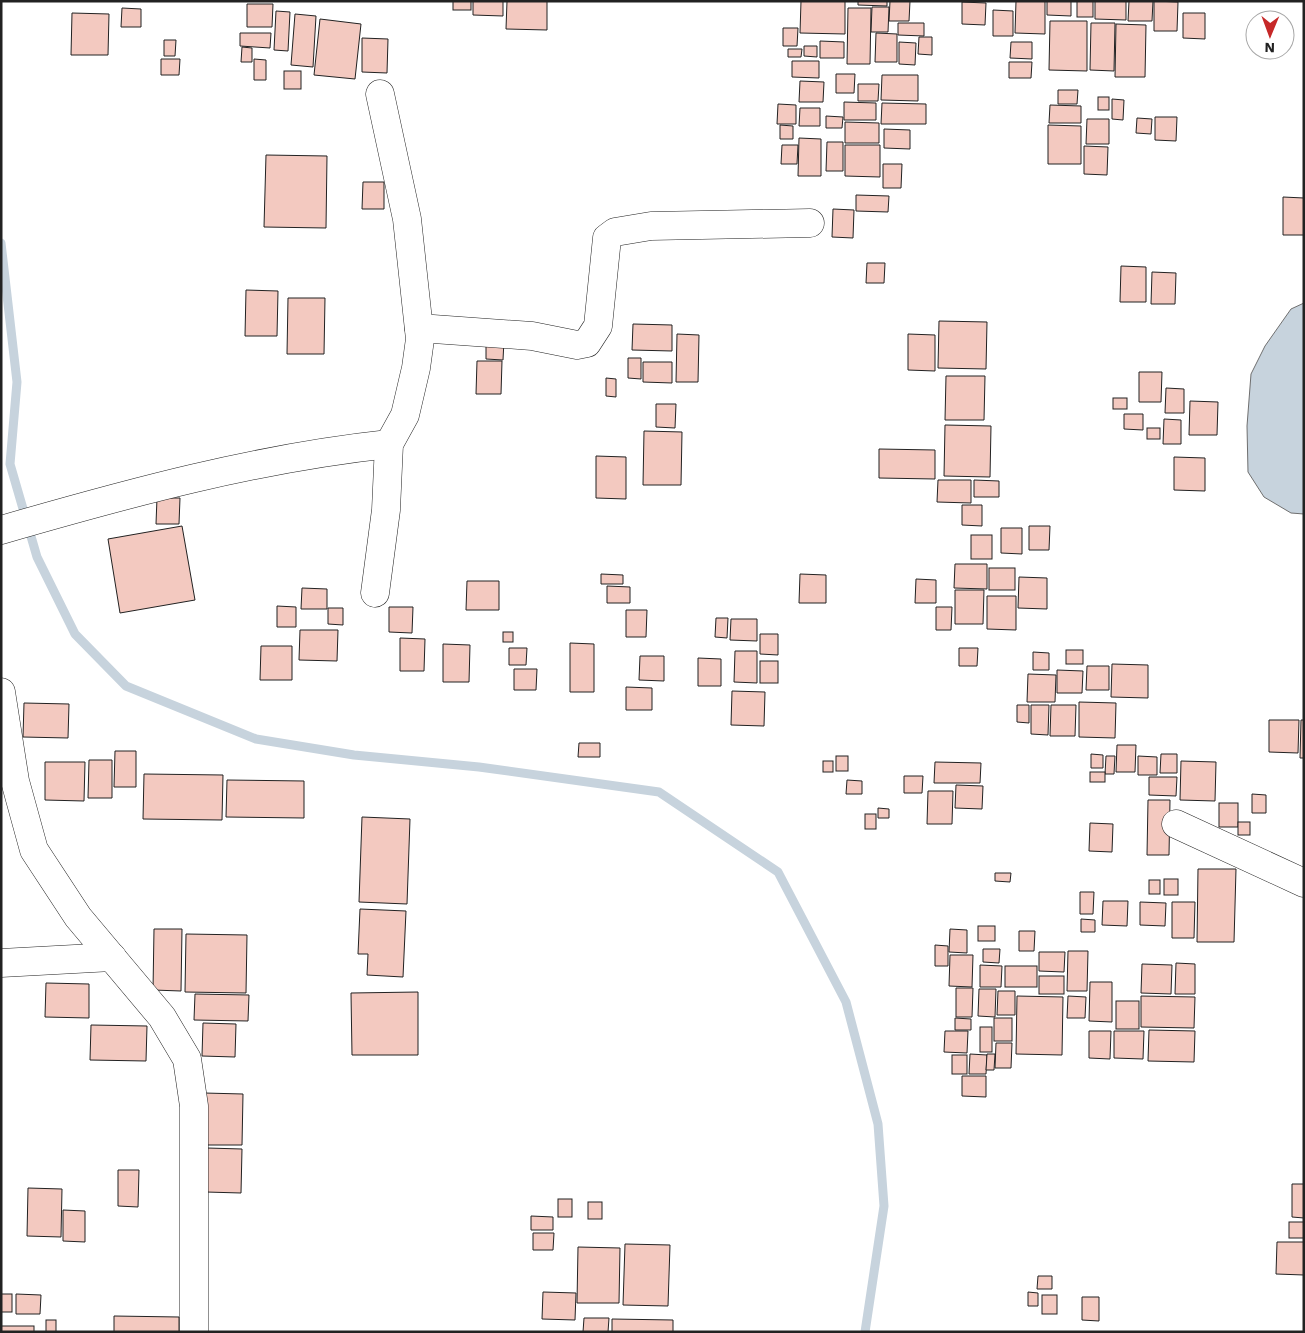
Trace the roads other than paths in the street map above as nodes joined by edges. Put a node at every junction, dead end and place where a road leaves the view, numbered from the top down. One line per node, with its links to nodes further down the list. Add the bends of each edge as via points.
1 (380, 94): 3 (street, via 407,220)
2 (810, 223): 3 (street, via 651,226 615,232 607,238 598,326 587,343 577,345 532,336)
3 (419, 328): 4 (street, via 416,368 404,415)
4 (390, 444): 5 (street, via 323,451 99,502); 6 (street, via 386,510)
5 (1, 530)
6 (375, 593)
7 (1, 692): 10 (street, via 15,781 34,850 78,917)
8 (1176, 824): 9 (street)
9 (1304, 883)
10 (112, 957): 11 (street); 12 (street, via 162,1017 187,1059 194,1106)
11 (1, 962)
12 (194, 1332)

